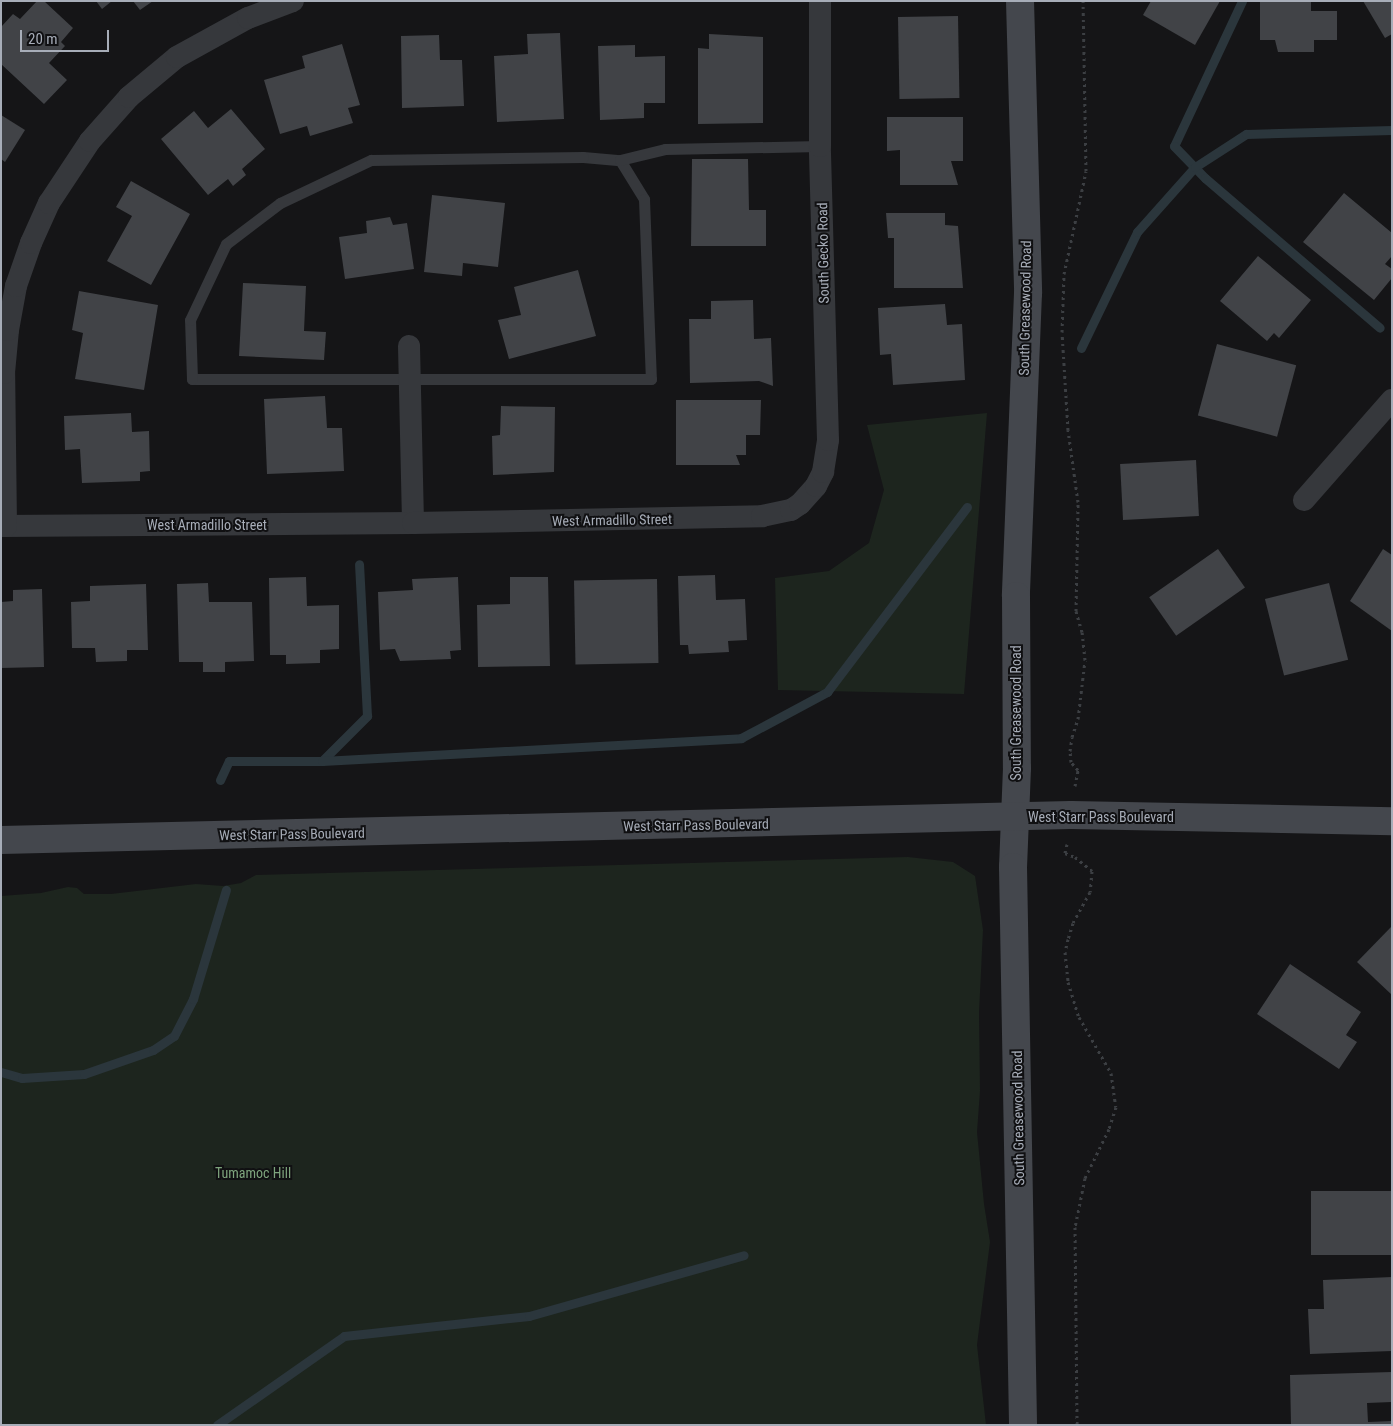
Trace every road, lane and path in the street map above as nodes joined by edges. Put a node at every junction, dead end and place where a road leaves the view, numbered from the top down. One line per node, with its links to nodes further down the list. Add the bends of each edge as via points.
1 (294, 1): 13 (street, via 248,18 177,57 129,97 90,141 49,203 16,286 8,330 4,373)
2 (820, 1): 5 (street, South Gecko Road)
3 (1020, 1): 15 (main road, South Greasewood Road, via 1028,293 1016,596 1017,768)
4 (1083, 1): 14 (path, via 1086,171 1064,274 1062,332 1068,430 1078,502 1076,611 1085,660 1078,719 1070,751)
5 (820, 146): 6 (lane, via 665,149); 10 (street, South Gecko Road, via 828,440 823,472)
6 (620, 160): 8 (lane, via 644,199 650,379); 8 (lane, via 583,157 371,160 280,203 226,244 190,320 192,379)
7 (409, 346): 8 (street)
8 (410, 378): 12 (street)
9 (1392, 400): 11 (street)
10 (806, 500): 12 (street, West Armadillo Street, via 791,510 762,516)
11 (1304, 500)
12 (414, 523): 13 (street, West Armadillo Street)
13 (3, 526)
14 (1078, 770)
15 (1014, 817): 16 (main road, West Starr Pass Boulevard, via 1071,815); 17 (main road, West Starr Pass Boulevard); 19 (main road, South Greasewood Road)
16 (1392, 821)
17 (1, 840)
18 (1075, 857): 20 (path, via 1092,871 1090,892 1073,923 1065,952 1068,982 1079,1017 1111,1073 1116,1107 1109,1130 1085,1178 1075,1227)
19 (1022, 1425)
20 (1076, 1425)

